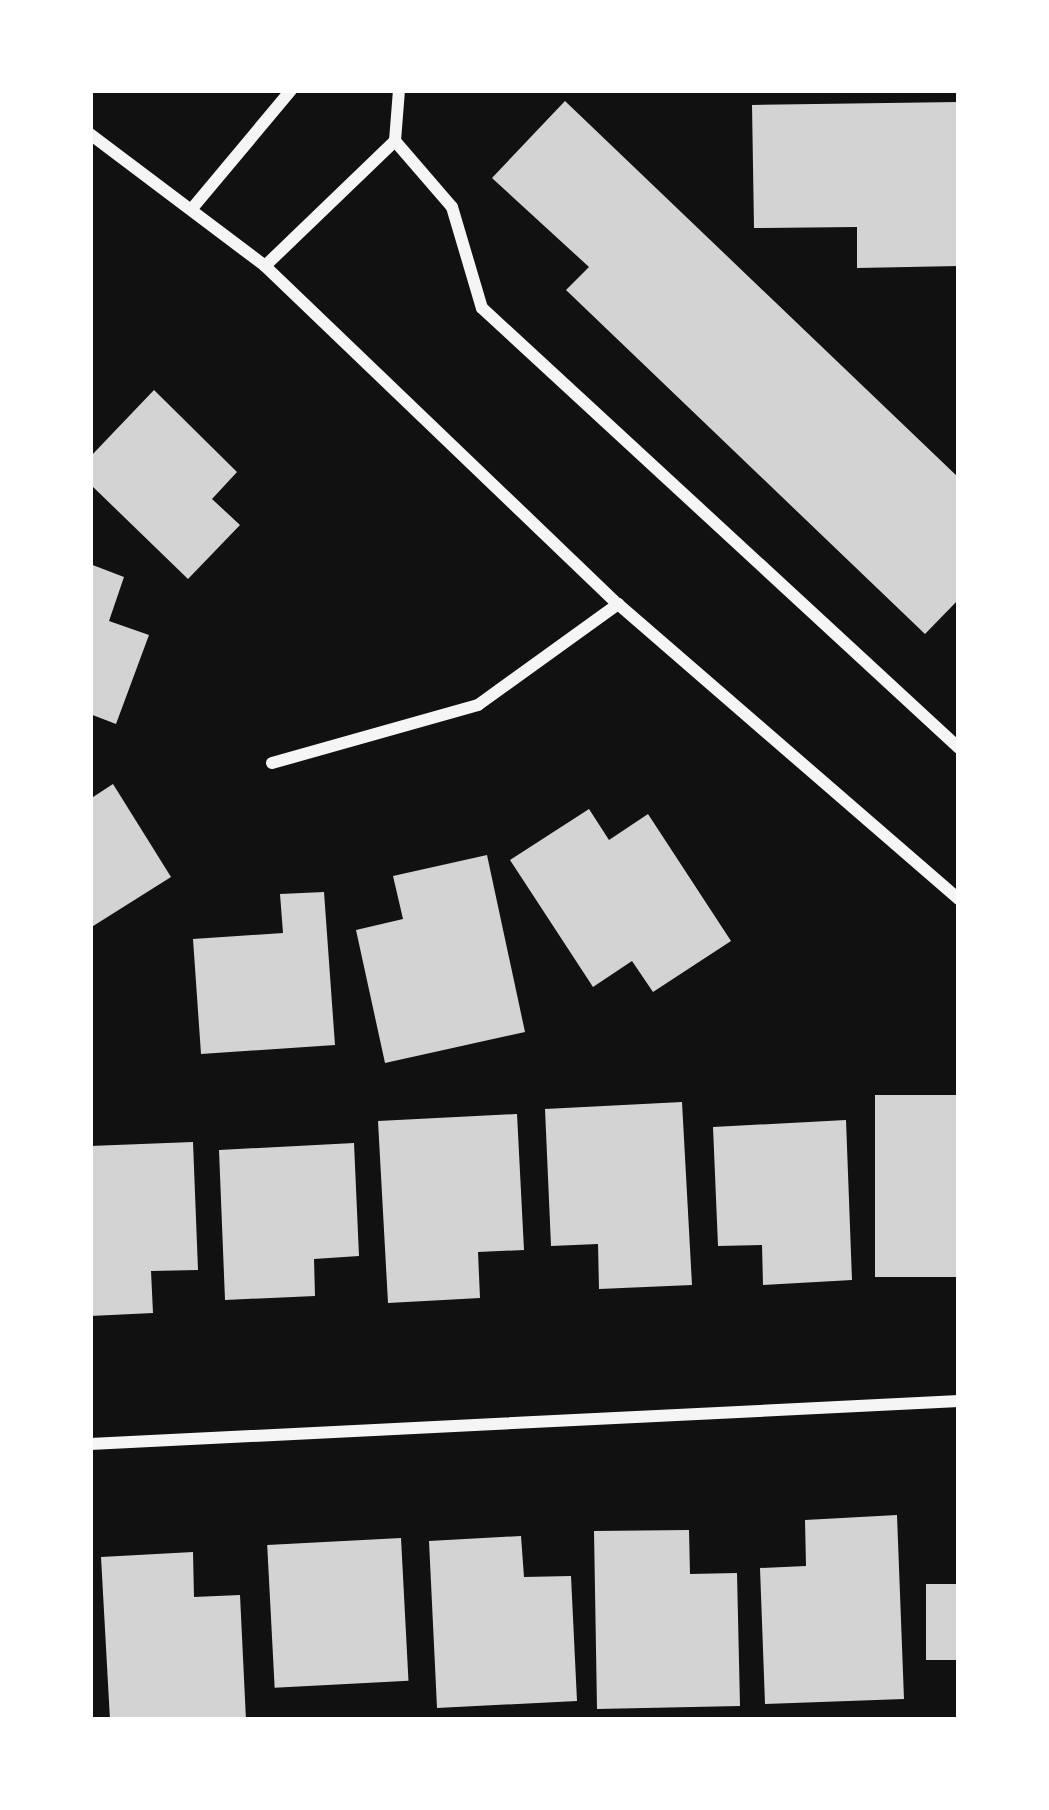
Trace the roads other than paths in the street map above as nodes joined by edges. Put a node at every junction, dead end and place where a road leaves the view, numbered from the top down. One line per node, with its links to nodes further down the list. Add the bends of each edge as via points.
1 (291, 90): 5 (street)
2 (400, 90): 4 (street)
3 (90, 134): 5 (street)
4 (395, 141): 6 (street); 8 (street, via 452,207 482,308)
5 (195, 205): 6 (street)
6 (265, 266): 7 (street)
7 (618, 604): 9 (street, via 478,705); 10 (street)
8 (959, 748)
9 (272, 763)
10 (959, 899)
11 (959, 1401): 12 (street)
12 (90, 1444)

